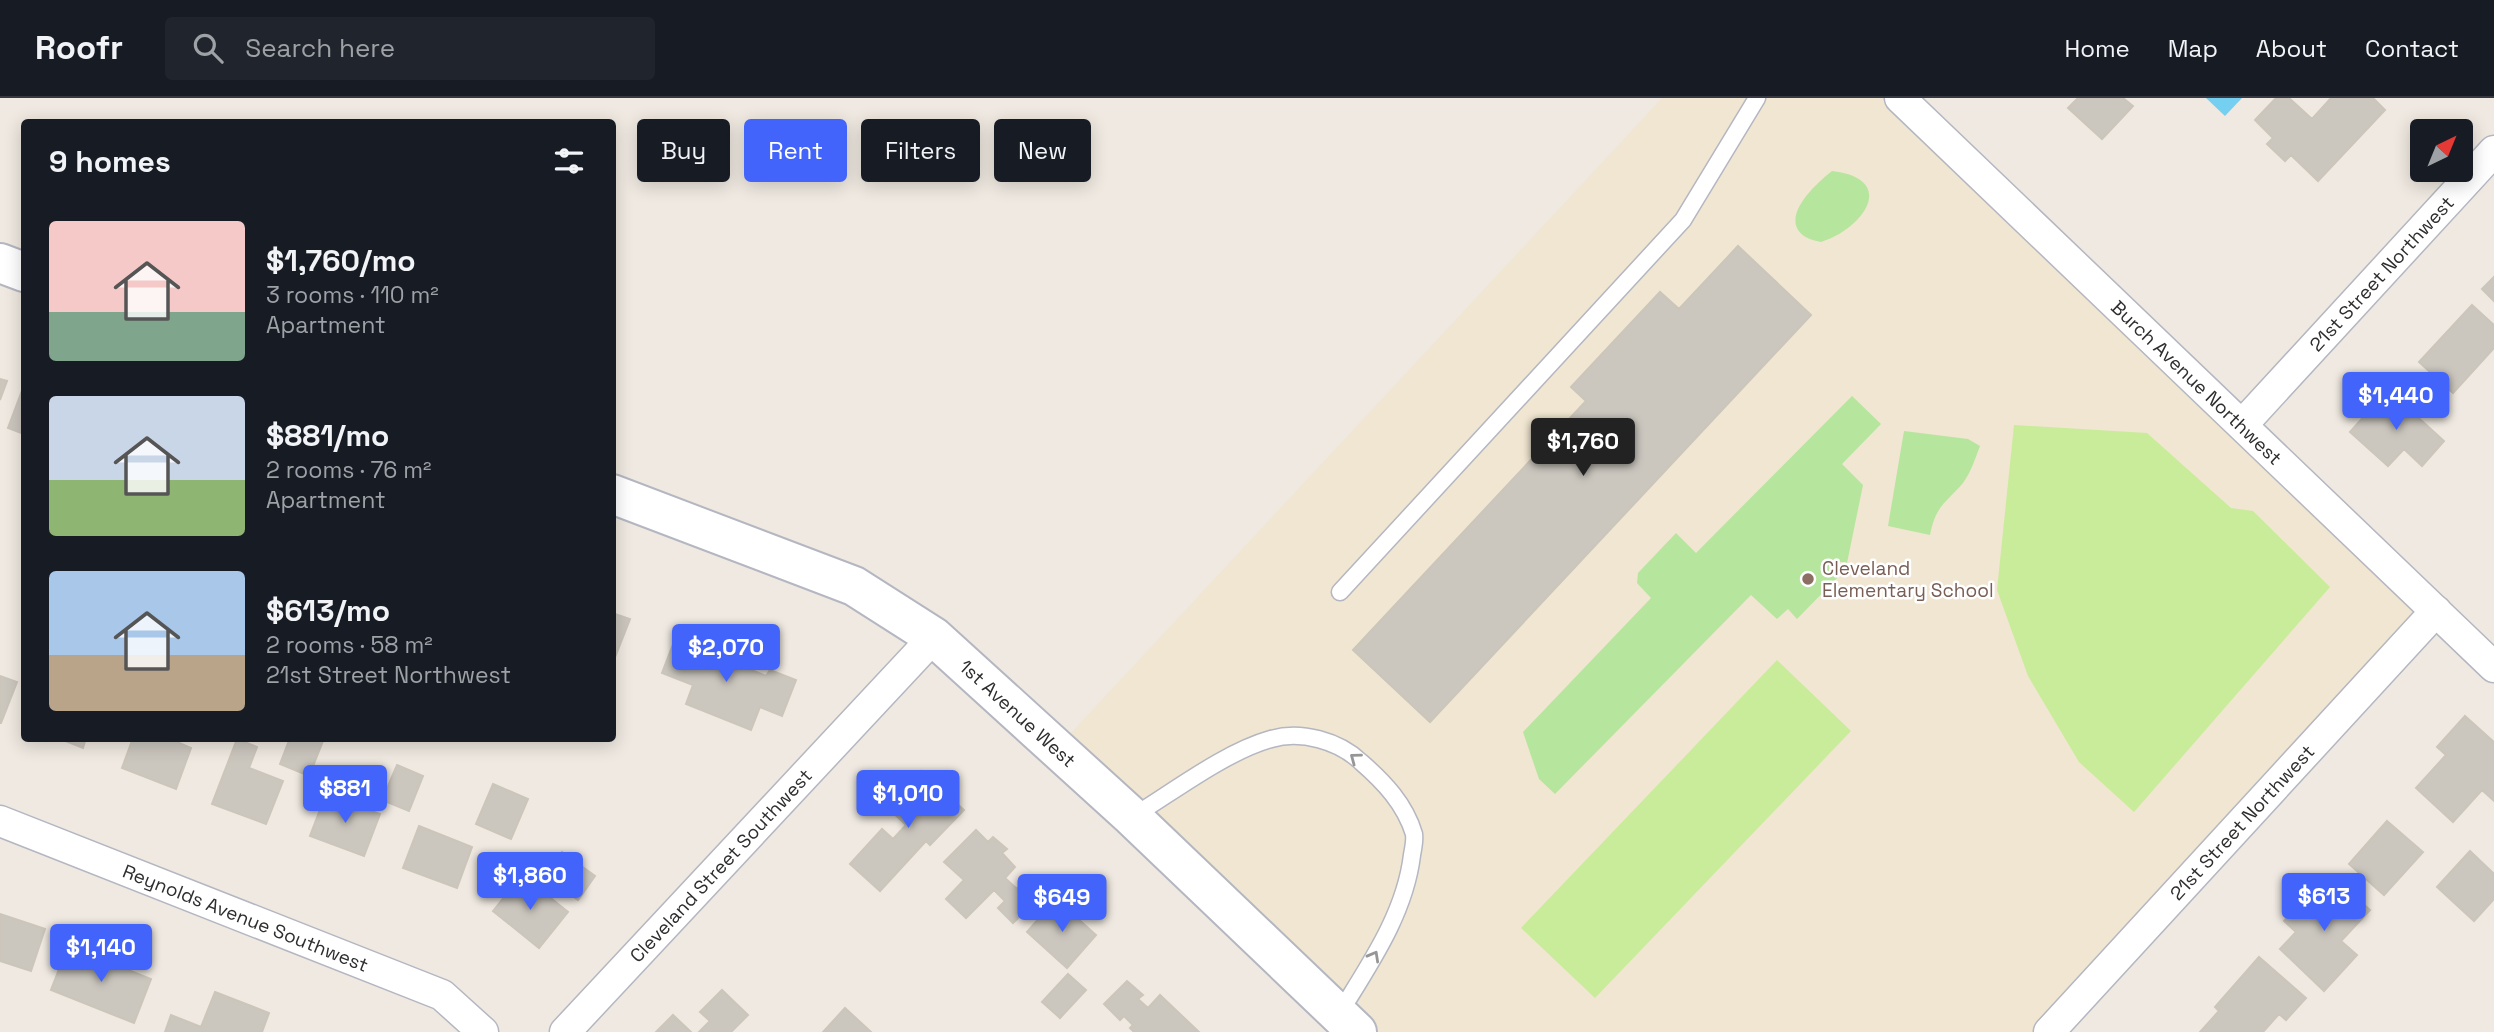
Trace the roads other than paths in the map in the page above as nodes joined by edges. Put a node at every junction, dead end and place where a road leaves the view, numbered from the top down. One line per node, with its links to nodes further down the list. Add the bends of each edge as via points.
1 (1757, 98): 8 (lane, via 1683,220)
2 (1900, 98): 6 (street, Burch Avenue Northwest)
3 (2494, 151): 6 (street, 21st Street Northwest)
4 (0, 263): 5 (street)
5 (21, 271)
6 (2242, 425): 9 (street, Burch Avenue Northwest)
7 (616, 496): 10 (street, 1st Avenue West, via 855,586)
8 (1340, 592)
9 (2435, 611): 11 (street, Burch Avenue Northwest); 17 (street, 21st Street Northwest)
10 (934, 637): 12 (street, 1st Avenue West); 16 (street, Cleveland Street Southwest)
11 (2494, 667)
12 (1132, 817): 14 (street, 1st Avenue West); 14 (lane, one-way to 12, via 1410,873 1415,837 1387,786 1335,744 1307,737 1273,738 1227,758)
13 (0, 821): 15 (street, Reynolds Avenue Southwest, via 442,995)
14 (1348, 1023)
15 (483, 1032)
16 (565, 1032)
17 (2049, 1032)

